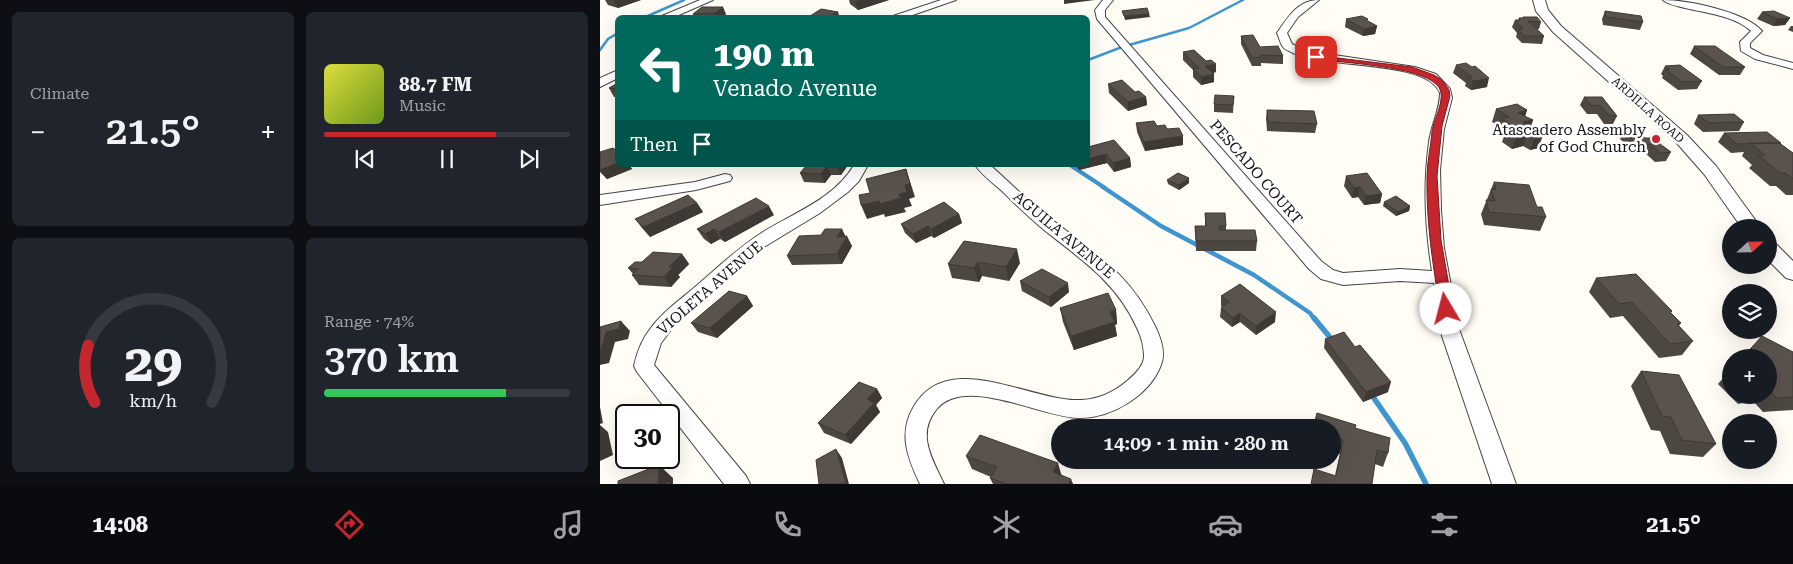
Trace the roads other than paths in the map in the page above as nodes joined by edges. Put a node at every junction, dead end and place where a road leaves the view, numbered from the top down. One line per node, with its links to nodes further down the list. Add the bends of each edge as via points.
1 (708, 0): 7 (street)
2 (951, 0): 8 (street)
3 (1108, 0): 19 (street, PESCADO COURT, via 1100,10 1100,17 1327,275 1343,279 1400,275)
4 (1314, 0): 19 (street, via 1294,15 1282,33 1288,46 1316,57 1410,69 1431,76 1445,90 1432,176 1435,240)
5 (1539, 0): 16 (street, ARDILLA ROAD, via 1542,10 1557,29 1696,154)
6 (1668, 0): 9 (street, via 1750,24 1757,31 1745,42 1745,49 1759,57)
7 (670, 15)
8 (902, 15)
9 (1793, 66)
10 (615, 76): 11 (street)
11 (600, 83)
12 (860, 167): 20 (street, VIOLETA AVENUE, via 837,193 760,242 667,321 646,352 644,366 652,378)
13 (984, 167): 21 (street, AGUILA AVENUE, via 1032,212 1110,272 1142,316 1153,348 1153,358 1146,374 1128,393 1100,405 1080,408 978,388 954,388 938,395 923,410 916,425 918,459)
14 (725, 178): 15 (street, via 696,186)
15 (600, 200)
16 (1745, 219)
17 (1778, 258): 18 (street)
18 (1793, 273)
19 (1442, 278): 22 (street, via 1448,325)
20 (738, 484)
21 (932, 484)
22 (1504, 484)

